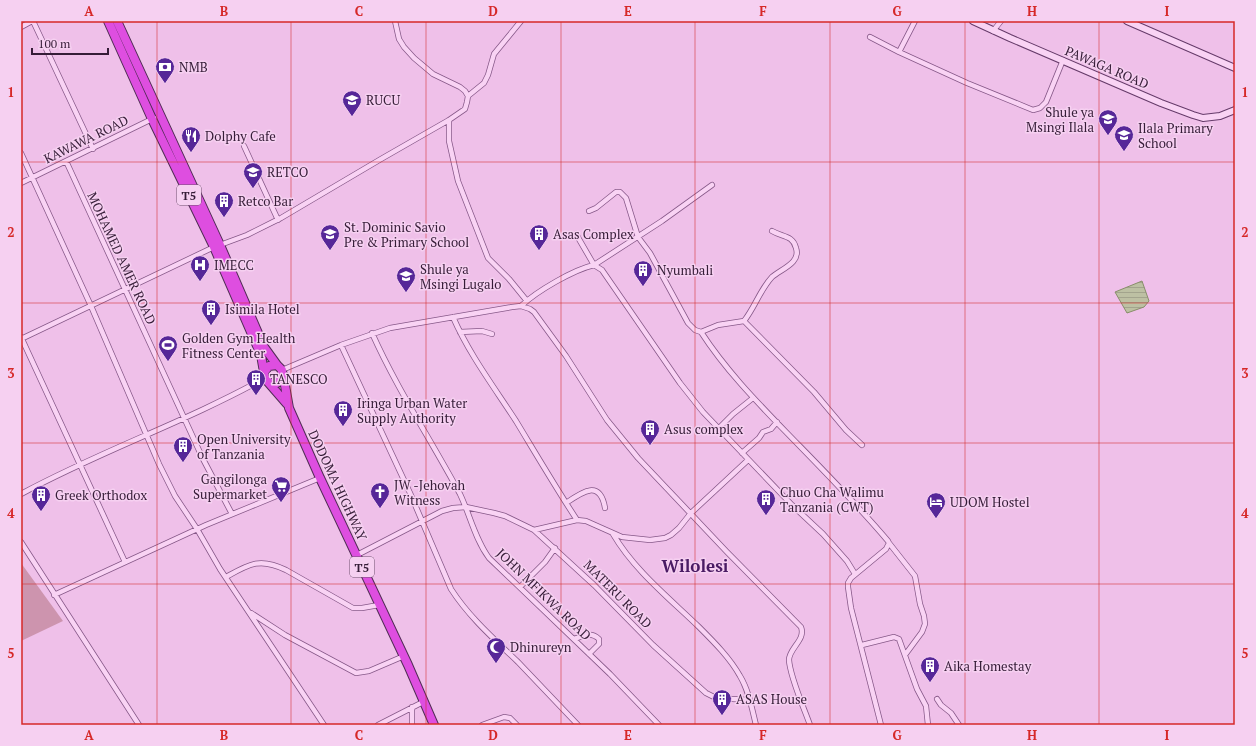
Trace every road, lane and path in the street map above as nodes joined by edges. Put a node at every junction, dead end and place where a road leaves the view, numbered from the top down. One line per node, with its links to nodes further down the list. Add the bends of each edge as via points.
1 (32, 21): 10 (street); 22 (street)
2 (108, 21): 19 (highway, T5)
3 (117, 21): 18 (highway, T5)
4 (395, 21): 16 (street, via 399,39 414,58 433,74 460,87)
5 (521, 21): 16 (street, via 494,54 484,83)
6 (916, 21): 13 (street)
7 (973, 21): 11 (main road, PAWAGA ROAD)
8 (1001, 21): 11 (street)
9 (1126, 21): 15 (main road)
10 (21, 27)
11 (993, 31): 14 (main road, PAWAGA ROAD)
12 (870, 37): 13 (street)
13 (899, 52): 14 (street, via 967,84 1033,110 1046,102)
14 (1063, 60): 17 (main road, PAWAGA ROAD, via 1198,117 1220,116)
15 (1235, 68)
16 (468, 96): 20 (street, via 465,109)
17 (1235, 110)
18 (161, 115): 19 (street, KAWAWA ROAD); 33 (highway, T5)
19 (152, 119): 22 (street, KAWAWA ROAD); 33 (highway, T5)
20 (449, 120): 29 (street); 36 (street, via 449,141 458,181 488,258)
21 (244, 146): 29 (street)
22 (93, 149): 24 (street, KAWAWA ROAD)
23 (21, 153): 25 (street)
24 (66, 161): 25 (street, KAWAWA ROAD); 35 (street, MOHAMED AMER ROAD)
25 (32, 178): 26 (street, KAWAWA ROAD); 37 (street)
26 (21, 183)
27 (712, 185): 32 (street)
28 (589, 211): 32 (street, via 620,192 626,198)
29 (278, 220): 33 (street)
30 (772, 231): 40 (street, via 790,238 795,244 797,254 791,264 766,284)
31 (576, 234): 34 (street)
32 (638, 237): 34 (street); 42 (street, via 650,253 688,323)
33 (217, 246): 35 (street); 47 (highway, T5, via 264,347); 48 (highway, T5, via 261,355)
34 (594, 265): 36 (street, via 572,274); 53 (street, via 602,270 680,383)
35 (125, 291): 37 (street); 51 (street, MOHAMED AMER ROAD)
36 (527, 301): 38 (street)
37 (91, 306): 45 (street); 54 (street)
38 (521, 306): 39 (street); 65 (street, via 534,312 621,438)
39 (453, 317): 41 (street); 43 (street)
40 (744, 321): 42 (street); 55 (street)
41 (460, 332): 44 (street); 61 (street)
42 (701, 332): 49 (street, via 722,362)
43 (372, 333): 46 (street); 62 (street, JOHN MFIKWA ROAD, via 401,392)
44 (492, 334)
45 (21, 339): 58 (street)
46 (341, 345): 47 (street); 67 (street)
47 (280, 370): 48 (highway, via 270,366); 48 (highway, via 282,378 277,383 274,384); 50 (highway, T5)
48 (265, 377): 50 (highway, T5); 51 (street)
49 (753, 398): 52 (street); 53 (street)
50 (289, 408): 59 (highway, DODOMA HIGHWAY / T5)
51 (184, 418): 54 (street); 64 (street, MOHAMED AMER ROAD, via 202,459)
52 (777, 422): 56 (street); 72 (street)
53 (718, 429): 56 (street)
54 (147, 434): 58 (street); 68 (street, via 175,496)
55 (862, 445)
56 (742, 453): 57 (street)
57 (748, 460): 65 (street); 76 (street, via 822,534)
58 (80, 465): 60 (street); 75 (street)
59 (320, 478): 64 (street); 74 (highway, DODOMA HIGHWAY / T5)
60 (21, 494)
61 (566, 503): 63 (street, via 581,492 589,490 602,497); 66 (street)
62 (466, 508): 67 (street, MATERU ROAD, via 442,511); 69 (street, MATERU ROAD, via 505,516); 78 (street, JOHN MFIKWA ROAD, via 482,548)
63 (605, 508)
64 (232, 514): 68 (street)
65 (691, 514): 70 (street, via 675,532 658,539 634,539); 101 (street, via 803,630 789,659)
66 (577, 520): 69 (street); 70 (street)
67 (422, 521): 74 (street, MATERU ROAD); 98 (street, via 461,604)
68 (197, 529): 75 (street); 77 (street)
69 (534, 530): 73 (street, MATERU ROAD)
70 (613, 534): 88 (street, via 639,569 731,662 741,677)
71 (21, 542): 79 (street)
72 (889, 543): 76 (street, via 886,549); 85 (street, via 915,576 924,616 922,632)
73 (555, 548): 78 (street); 88 (street, MATERU ROAD, via 653,645 706,693 716,698)
74 (357, 555): 80 (highway, DODOMA HIGHWAY / T5)
75 (125, 562): 79 (street)
76 (856, 574): 83 (street, via 848,583 848,587 851,608)
77 (226, 577): 80 (street, via 254,563 277,565 353,608); 81 (street)
78 (520, 587): 82 (street, JOHN MFIKWA ROAD)
79 (54, 595): 91 (street)
80 (379, 605): 86 (highway, DODOMA HIGHWAY / T5)
81 (249, 612): 86 (street, via 285,635 356,673 369,671); 92 (street)
82 (574, 639): 84 (street, JOHN MFIKWA ROAD); 84 (street, via 588,634 596,636 599,644)
83 (862, 645): 85 (street, via 898,637); 102 (street)
84 (589, 654): 99 (street, JOHN MFIKWA ROAD)
85 (905, 655): 103 (street, via 916,690 926,706)
86 (404, 656): 89 (highway, DODOMA HIGHWAY / T5)
87 (938, 699): 104 (street)
88 (749, 700): 100 (street)
89 (423, 702): 90 (street); 95 (highway, DODOMA HIGHWAY / T5)
90 (412, 707): 93 (street); 94 (street)
91 (139, 725)
92 (324, 725)
93 (378, 725)
94 (412, 725)
95 (434, 725)
96 (482, 725): 97 (street, via 504,717 510,718)
97 (517, 725)
98 (578, 725)
99 (659, 725)
100 (756, 725)
101 (810, 725)
102 (881, 725)
103 (928, 725)
104 (959, 725)

